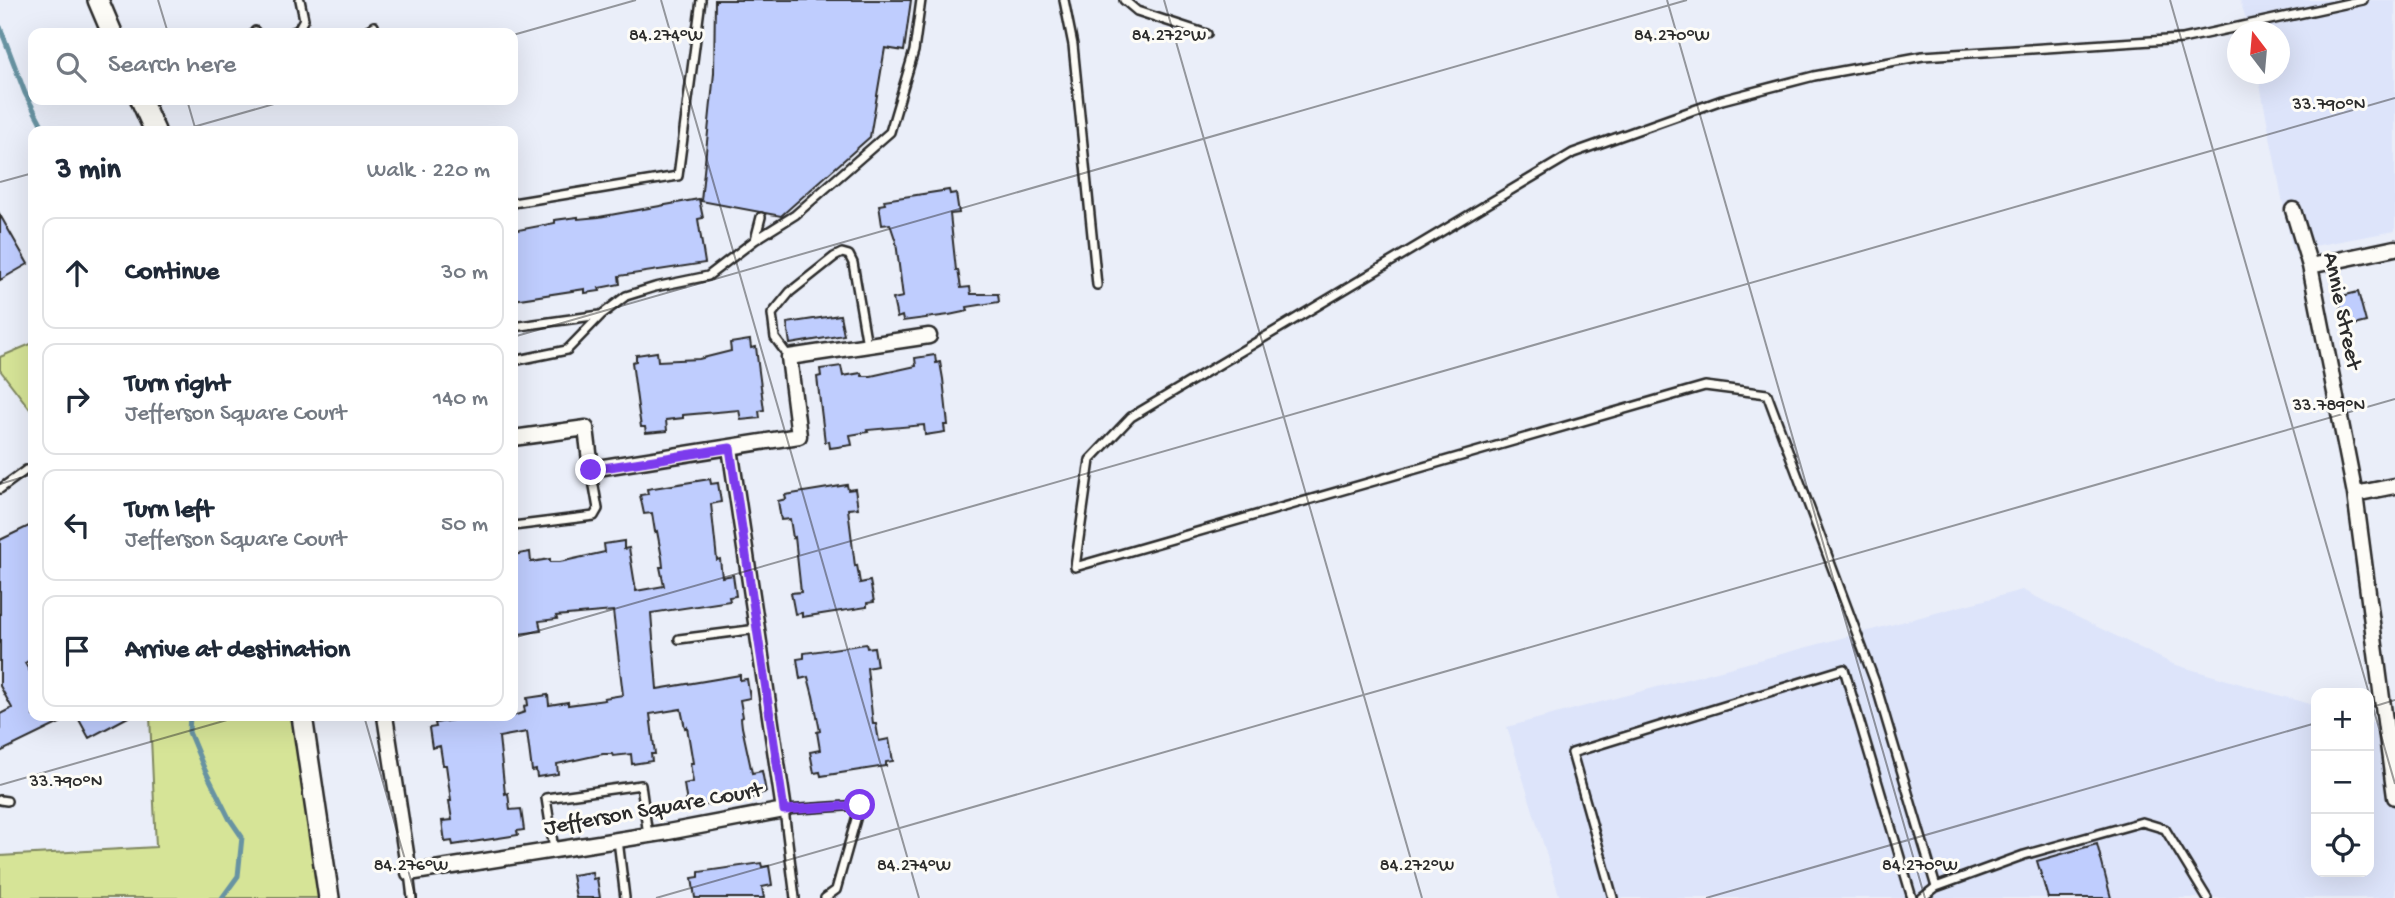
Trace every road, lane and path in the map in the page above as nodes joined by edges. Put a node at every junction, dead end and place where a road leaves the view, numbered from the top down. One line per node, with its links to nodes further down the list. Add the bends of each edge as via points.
1 (98, 0): 9 (main road)
2 (300, 0): 10 (lane, via 304,19)
3 (701, 0): 15 (lane, via 678,176)
4 (921, 0): 18 (lane, via 914,51 890,132 795,215)
5 (1064, 0): 21 (lane, via 1073,45)
6 (1124, 0): 12 (lane, via 1137,11)
7 (2363, 0): 46 (lane, via 2182,39 1923,56 1814,76 1722,100 1573,153 1131,418 1090,460 1075,567 1705,386 1767,394 1875,681)
8 (374, 26): 11 (lane)
9 (110, 28)
10 (299, 28)
11 (371, 28)
12 (1207, 34)
13 (143, 105): 14 (main road)
14 (153, 126)
15 (518, 202)
16 (2293, 210): 20 (street, Annie Street)
17 (761, 217): 18 (lane)
18 (755, 240): 22 (lane, via 708,276 626,296)
19 (2395, 248): 20 (street)
20 (2310, 266): 34 (street, Annie Street)
21 (1097, 285)
22 (601, 315): 23 (lane); 27 (lane, via 567,349)
23 (518, 326)
24 (929, 336): 25 (street)
25 (867, 345): 26 (street); 26 (lane, via 853,263 842,253 790,292 772,314 775,338)
26 (789, 357): 29 (street, via 799,436)
27 (518, 361)
28 (518, 437): 31 (street, via 586,428)
29 (730, 448): 31 (street); 36 (street, Jefferson Square Court)
30 (26, 470): 33 (lane)
31 (591, 470): 35 (lane, via 598,509 594,516)
32 (2395, 486): 34 (street)
33 (0, 489)
34 (2355, 494): 40 (street, Annie Street)
35 (518, 525)
36 (757, 629): 37 (lane); 41 (street, Jefferson Square Court)
37 (680, 639)
38 (304, 721): 47 (main road)
39 (386, 721): 45 (street)
40 (2395, 797)
41 (784, 810): 42 (street, Jefferson Square Court); 50 (lane); 51 (lane, via 860,805 836,890)
42 (648, 836): 43 (street, Jefferson Square Court); 44 (lane, via 641,785 546,798)
43 (618, 840): 44 (street, Jefferson Square Court); 49 (lane)
44 (555, 850): 45 (street, Jefferson Square Court)
45 (409, 873): 48 (lane)
46 (1936, 887): 54 (lane); 55 (lane, via 2024,855 2142,822 2165,829)
47 (329, 898)
48 (412, 898)
49 (625, 898)
50 (795, 898)
51 (825, 898)
52 (1613, 898): 53 (lane, via 1572,753 1843,669)
53 (1912, 898)
54 (1922, 898)
55 (2207, 898)

